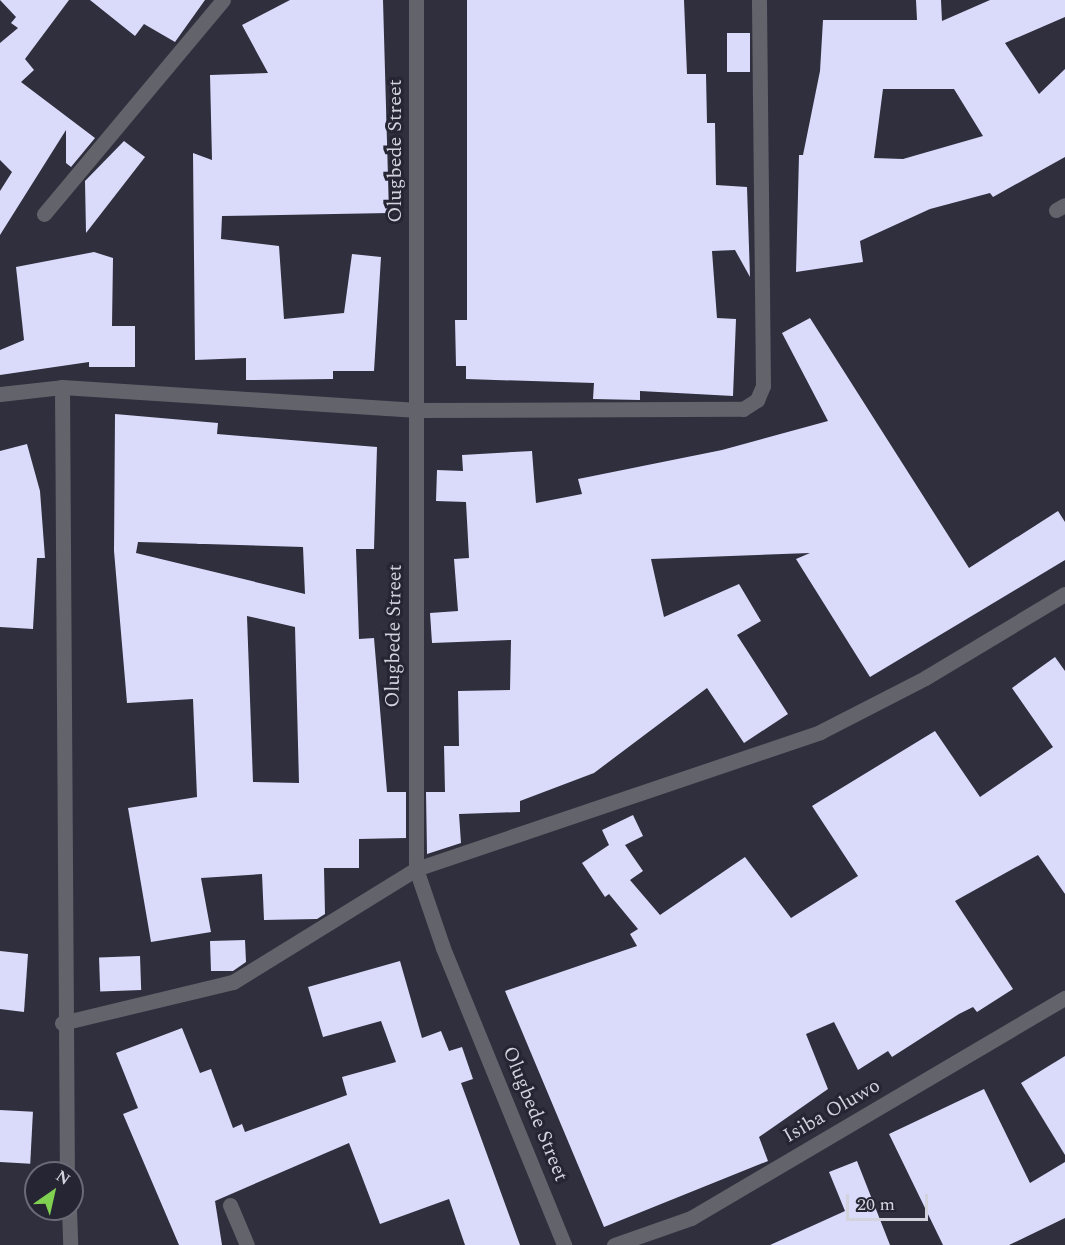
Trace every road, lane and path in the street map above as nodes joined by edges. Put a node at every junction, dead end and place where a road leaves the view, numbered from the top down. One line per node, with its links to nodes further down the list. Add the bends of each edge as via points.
1 (223, 0): 4 (street)
2 (416, 0): 7 (street, Olugbede Street)
3 (759, 0): 7 (street, via 763,386 758,400 743,409)
4 (44, 214)
5 (62, 387): 6 (street); 7 (street); 11 (street)
6 (0, 394)
7 (417, 410): 9 (street, Olugbede Street)
8 (1065, 594): 9 (street, via 926,678 820,732)
9 (416, 869): 11 (street, via 233,982); 17 (street, Olugbede Street, via 442,948)
10 (1065, 998): 18 (street, Isiba Oluwo, via 691,1218)
11 (62, 1023): 12 (street)
12 (68, 1161)
13 (230, 1206): 16 (street)
14 (69, 1221): 15 (street)
15 (70, 1245)
16 (247, 1245)
17 (564, 1245)
18 (614, 1245)

